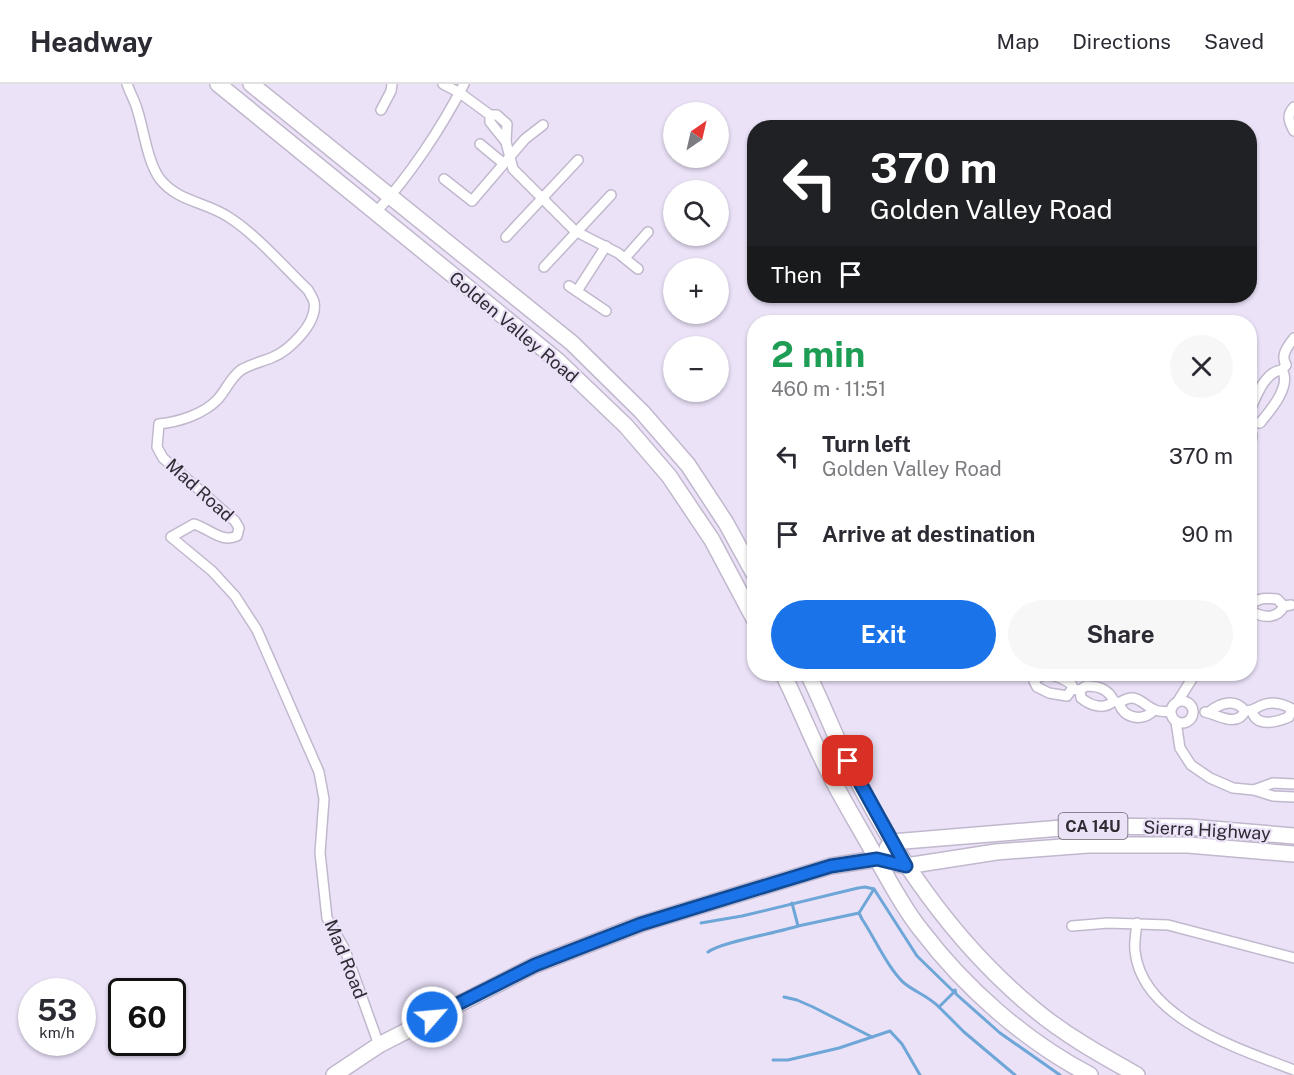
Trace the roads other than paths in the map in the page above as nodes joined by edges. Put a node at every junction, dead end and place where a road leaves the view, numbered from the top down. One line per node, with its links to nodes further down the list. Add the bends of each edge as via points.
1 (127, 84): 62 (street, Mad Road, via 158,176 167,187 240,225 314,300 312,320 288,349 239,372 206,409 159,424 157,447 163,458 239,528 237,536 230,539 194,524 171,537 212,571 235,596 257,630 319,772 324,799 320,853 327,918 345,950)
2 (218, 84): 18 (main road, Golden Valley Road)
3 (251, 84): 16 (main road, Golden Valley Road)
4 (392, 84): 8 (street)
5 (443, 84): 6 (street)
6 (462, 88): 12 (street, via 490,115 490,122 506,142); 16 (street)
7 (1294, 107): 10 (street, via 1289,121)
8 (381, 110)
9 (543, 125): 12 (street)
10 (1294, 131)
11 (480, 144): 12 (street)
12 (506, 160): 14 (street, via 472,201); 17 (street)
13 (578, 160): 17 (street)
14 (444, 179)
15 (611, 195): 20 (street)
16 (391, 196): 18 (street); 31 (main road, Golden Valley Road, via 572,343 642,412 688,465)
17 (540, 198): 20 (street); 21 (street)
18 (376, 212): 34 (main road, Golden Valley Road, via 557,360 626,426 669,476 712,540)
19 (648, 231): 23 (street)
20 (577, 232): 22 (street); 24 (street)
21 (506, 237)
22 (606, 246): 23 (street); 26 (street, via 573,289)
23 (625, 258): 25 (street)
24 (544, 267)
25 (638, 269)
26 (606, 311)
27 (1294, 338): 28 (street, via 1284,354)
28 (1287, 367): 29 (street, via 1269,376); 30 (street, via 1282,391)
29 (1257, 397)
30 (1257, 424)
31 (747, 561)
32 (1257, 600): 33 (street, via 1270,598)
33 (1291, 604): 35 (street, via 1264,617)
34 (747, 606)
35 (1257, 612)
36 (786, 681): 57 (main road, via 828,771)
37 (811, 681): 55 (main road, via 848,761)
38 (1191, 681): 40 (street)
39 (1193, 681): 42 (street)
40 (1178, 701): 42 (street); 46 (street)
41 (1117, 702): 41 (street, via 1102,689 1076,689 1081,698 1093,705); 43 (street, via 1127,698 1141,700); 43 (street, via 1131,717 1143,718)
42 (1193, 708): 47 (street); 49 (street)
43 (1154, 710): 46 (street)
44 (1293, 710): 45 (street, via 1268,703); 45 (street, via 1289,717 1270,722 1259,721)
45 (1249, 711): 47 (street, via 1227,703); 47 (street, via 1236,720)
46 (1170, 712): 48 (street)
47 (1209, 712)
48 (1176, 722): 49 (street); 50 (street)
49 (1187, 722): 50 (street)
50 (1179, 736): 52 (street, via 1180,748 1191,765 1233,788)
51 (1294, 784): 52 (street, via 1273,783)
52 (1254, 790): 53 (street)
53 (1294, 797)
54 (1294, 836): 55 (main road, Sierra Highway / CA 14U, via 1189,827 1086,826)
55 (892, 842): 57 (main road); 58 (main road)
56 (1294, 854): 58 (main road, Sierra Highway / CA 14U, via 1188,845 1089,845 996,852)
57 (877, 859): 58 (main road, Sierra Highway / CA 14U); 62 (main road, Sierra Highway / CA 14U, via 831,866 641,924 535,965); 65 (main road, via 921,930 990,1005 1035,1041)
58 (906, 866): 66 (main road, via 956,932 1004,983 1070,1036)
59 (1137, 923): 60 (street); 61 (street, via 1168,925); 63 (street, via 1138,963 1166,1007 1207,1034)
60 (1072, 926)
61 (1294, 958)
62 (378, 1045): 64 (main road, Sierra Highway / CA 14U)
63 (1287, 1071)
64 (334, 1075)
65 (1090, 1075)
66 (1137, 1075)

